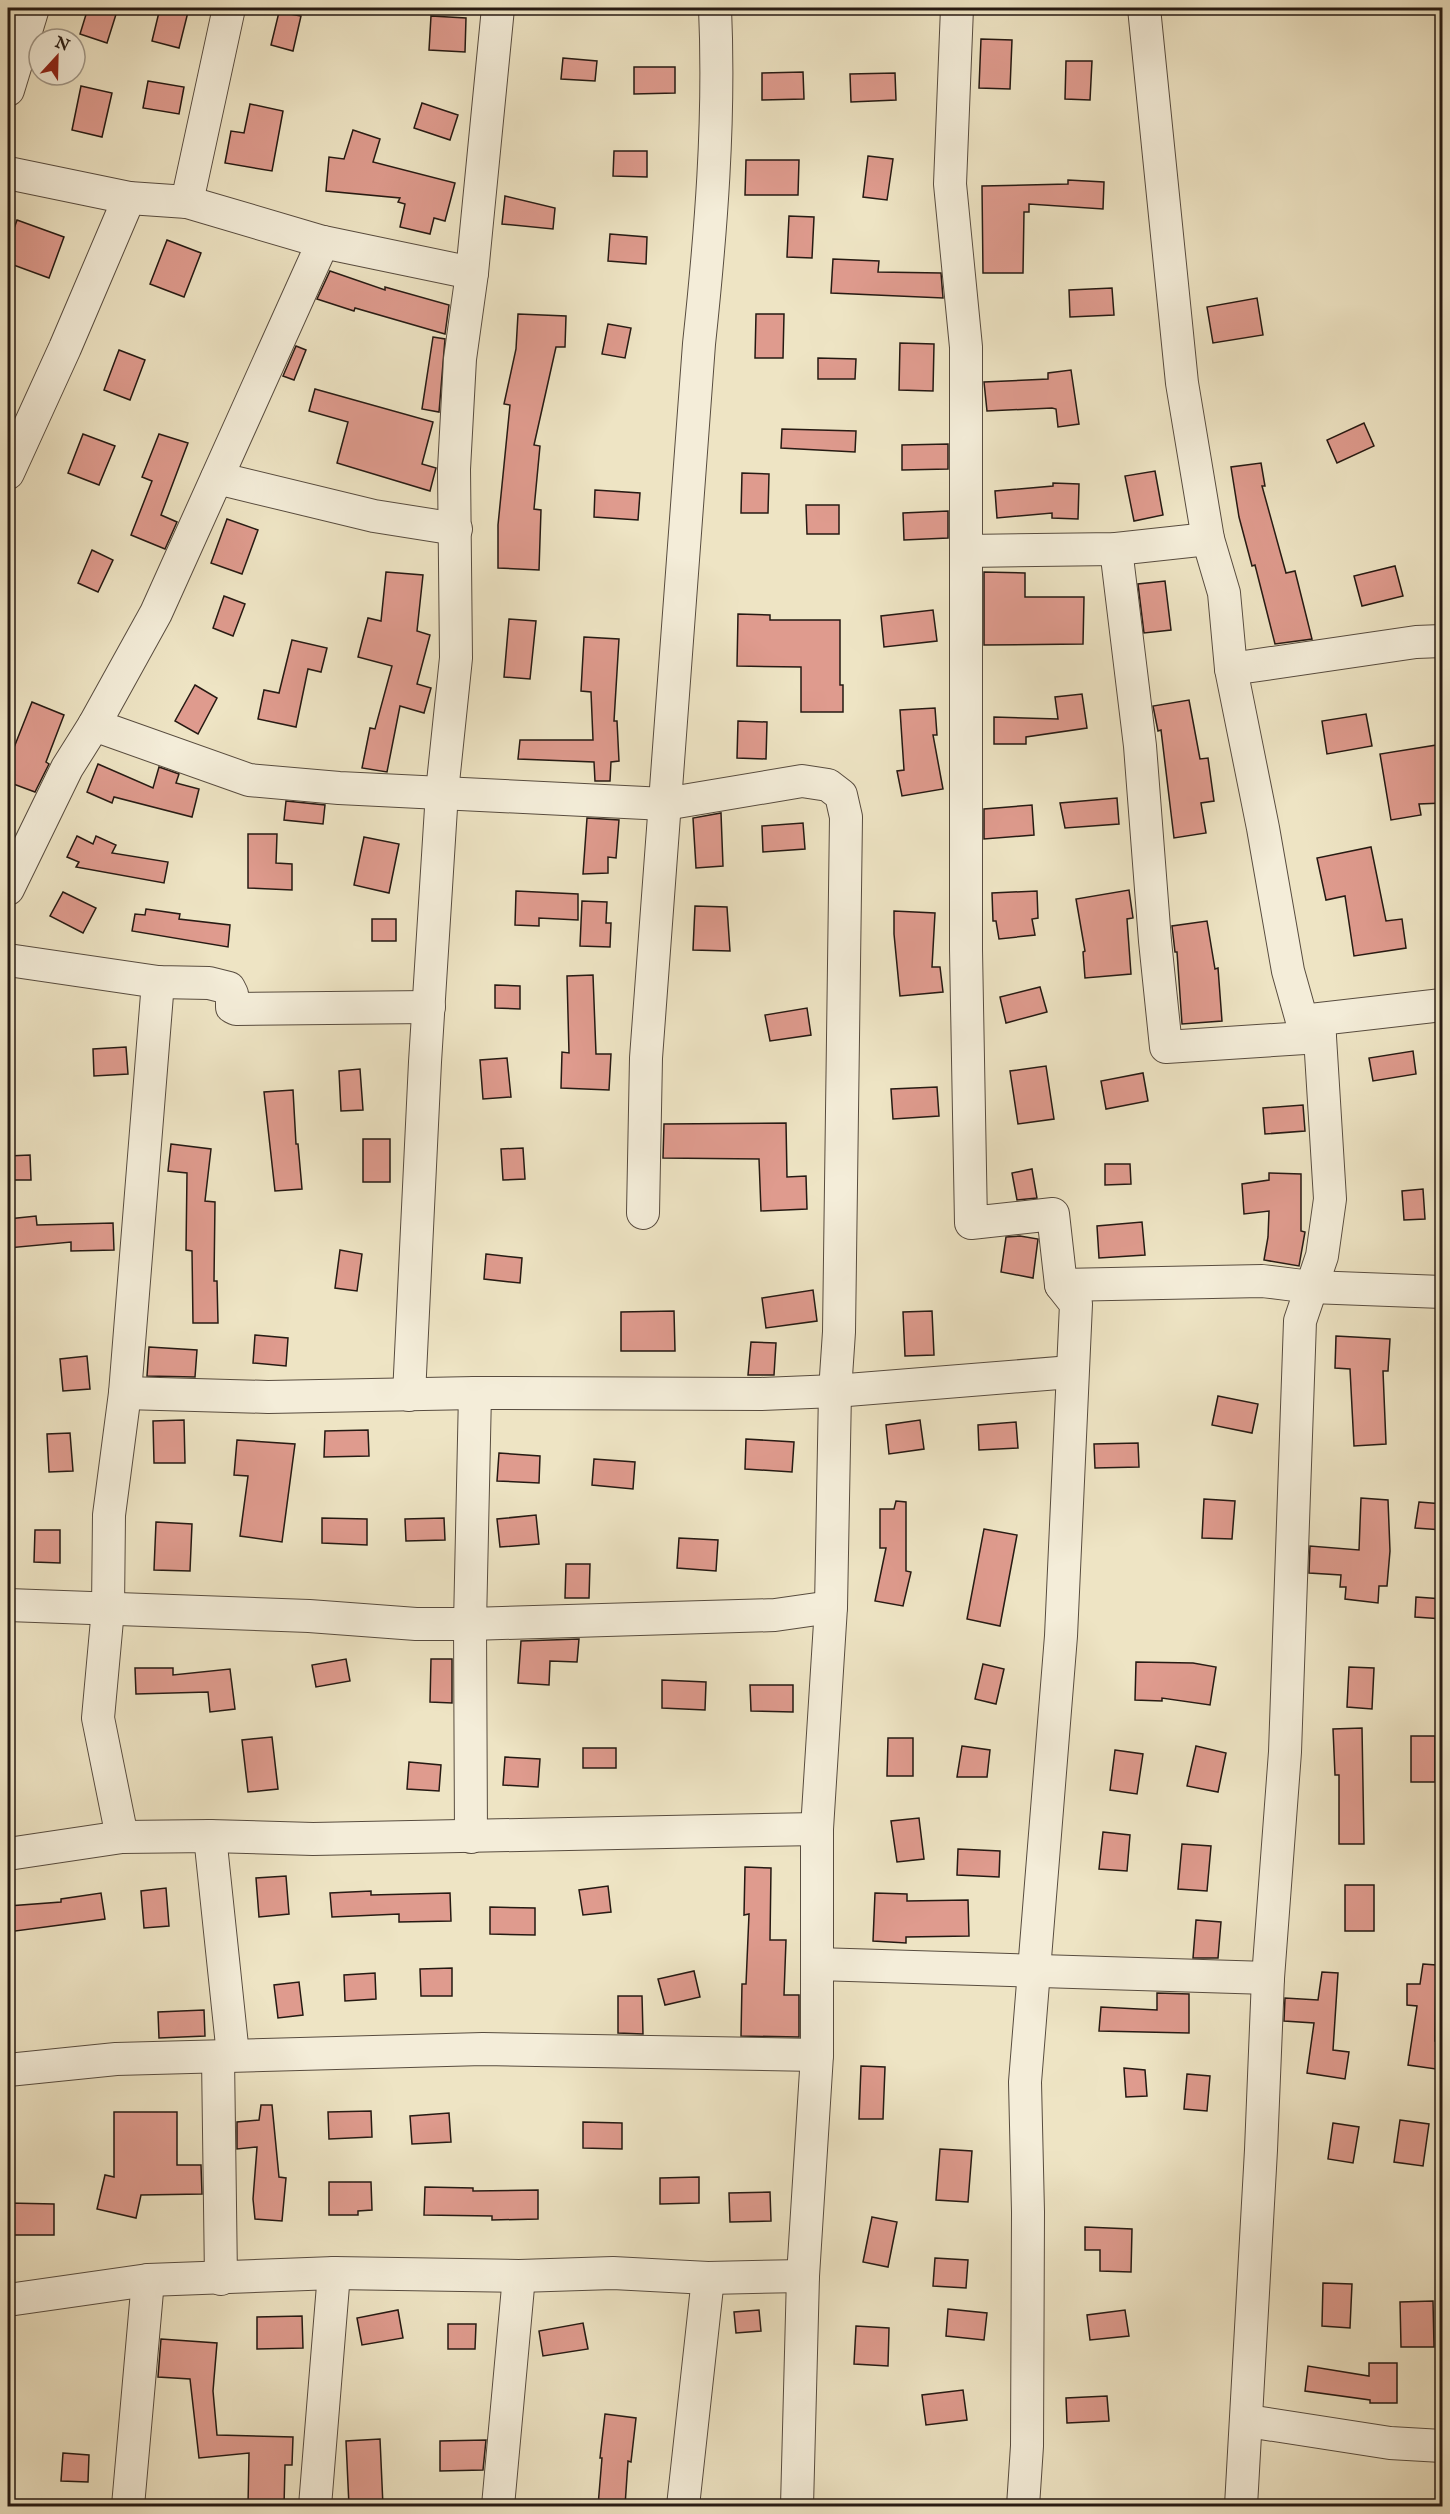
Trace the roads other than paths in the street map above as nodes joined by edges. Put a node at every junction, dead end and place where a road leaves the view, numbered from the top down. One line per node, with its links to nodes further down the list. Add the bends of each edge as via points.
1 (33, 8): 7 (street)
2 (229, 8): 10 (street)
3 (498, 8): 12 (street)
4 (715, 8): 23 (street, via 718,67 712,229 699,344)
5 (957, 8): 18 (street, via 950,184 966,347)
6 (1144, 8): 16 (street, via 1182,383)
7 (8, 90)
8 (8, 173): 9 (street)
9 (129, 198): 10 (street); 13 (street)
10 (187, 202): 11 (street)
11 (323, 242): 12 (street); 14 (street)
12 (472, 273): 15 (street, via 460,359 454,468)
13 (8, 473)
14 (217, 478): 15 (street, via 374,516); 21 (street, via 156,613)
15 (456, 529): 22 (street, via 456,658)
16 (1208, 539): 17 (street); 20 (street, via 1224,593)
17 (1116, 549): 18 (street); 29 (street, via 1140,746 1166,1047)
18 (966, 551): 31 (street, via 970,1223 1053,1214)
19 (1443, 641): 20 (street)
20 (1232, 669): 29 (street, via 1288,971)
21 (94, 725): 22 (street, via 249,780); 24 (street, via 67,768)
22 (442, 792): 23 (street); 28 (street)
23 (665, 804): 30 (street, via 646,1058); 35 (street, via 802,781 828,785 841,795 846,817)
24 (8, 888)
25 (8, 960): 26 (street)
26 (158, 982): 28 (street, via 209,983 229,988 232,1007 236,1009); 36 (street)
27 (1443, 1005): 29 (street)
28 (429, 1007): 38 (street)
29 (1311, 1029): 32 (street, via 1330,1199 1322,1256)
30 (643, 1213)
31 (1061, 1285): 32 (street, via 1262,1281); 34 (street, via 1076,1304)
32 (1311, 1287): 33 (street); 50 (street, via 1300,1321 1285,1752)
33 (1443, 1292)
34 (1071, 1372): 35 (street); 49 (street, via 1061,1636)
35 (835, 1391): 37 (street); 40 (street)
36 (125, 1393): 38 (street); 41 (street, via 109,1515)
37 (475, 1393): 38 (street); 42 (street)
38 (409, 1395)
39 (8, 1605): 41 (street)
40 (831, 1607): 42 (street, via 775,1615); 43 (street)
41 (108, 1609): 42 (street); 45 (street, via 98,1718)
42 (470, 1624): 46 (street)
43 (817, 1829): 46 (street); 48 (street)
44 (210, 1836): 45 (street); 46 (street); 52 (street)
45 (122, 1837): 47 (street)
46 (471, 1837)
47 (8, 1854)
48 (817, 1964): 49 (street); 51 (street)
49 (1035, 1972): 50 (street); 68 (street, via 1025,2082 1028,2446)
50 (1268, 1978): 61 (street)
51 (817, 2055): 52 (street, via 483,2049); 56 (street)
52 (226, 2056): 53 (street, via 116,2059); 58 (street)
53 (8, 2070)
54 (334, 2273): 55 (street); 58 (street); 64 (street)
55 (519, 2276): 57 (street, via 613,2273); 65 (street)
56 (803, 2276): 57 (street); 67 (street)
57 (708, 2278): 66 (street)
58 (221, 2279): 59 (street)
59 (148, 2280): 60 (street); 63 (street)
60 (8, 2300)
61 (1248, 2421): 62 (street, via 1390,2443); 69 (street)
62 (1443, 2446)
63 (128, 2506)
64 (315, 2506)
65 (498, 2506)
66 (683, 2506)
67 (797, 2506)
68 (1023, 2506)
69 (1241, 2506)

